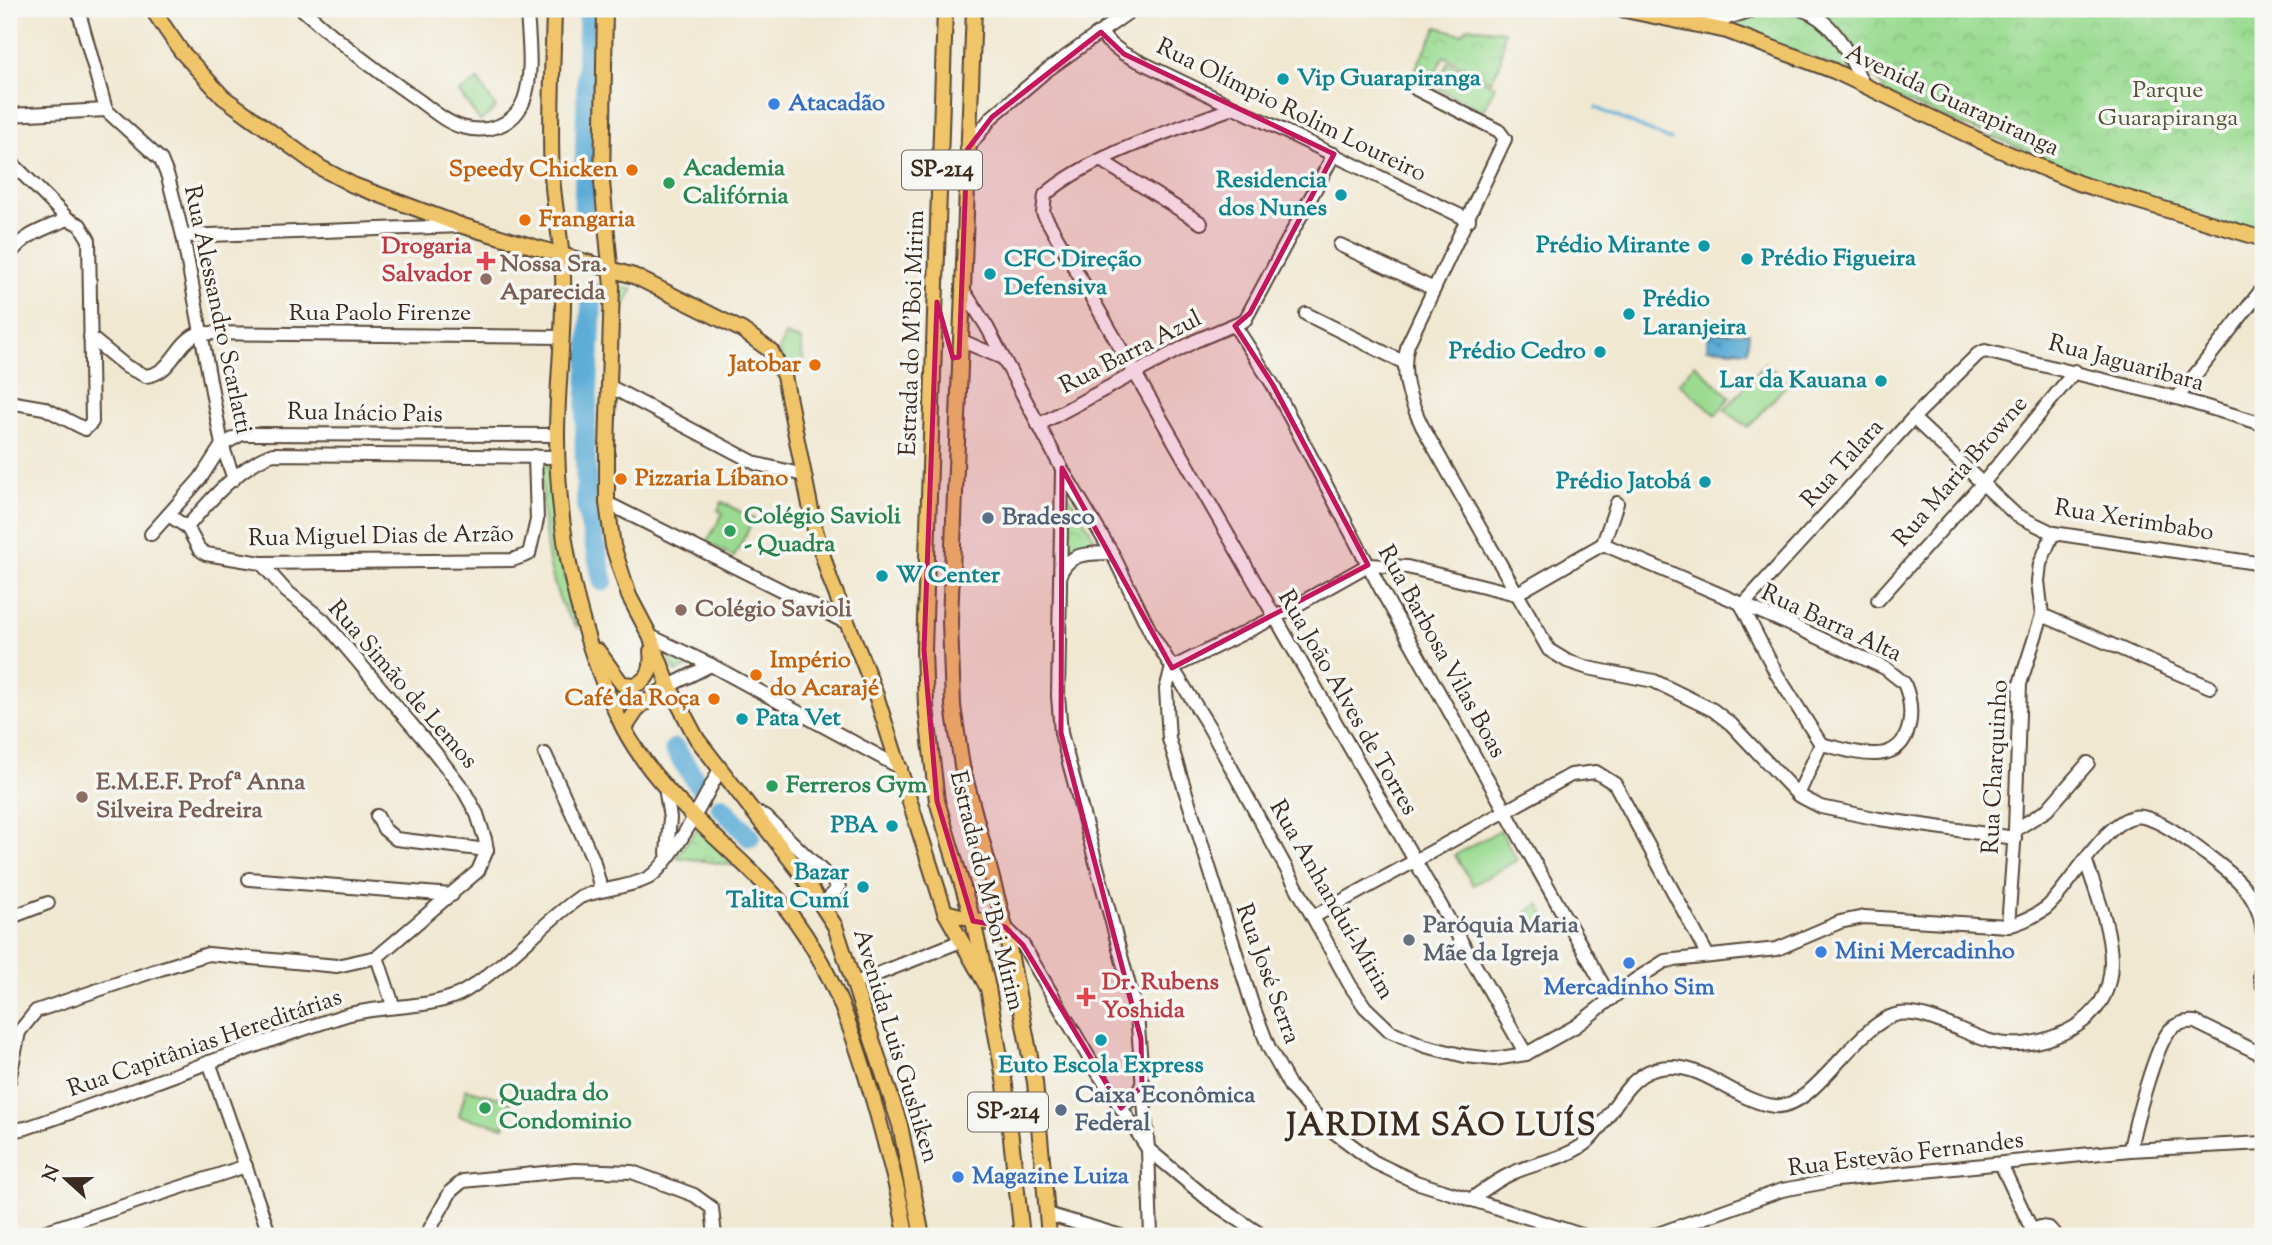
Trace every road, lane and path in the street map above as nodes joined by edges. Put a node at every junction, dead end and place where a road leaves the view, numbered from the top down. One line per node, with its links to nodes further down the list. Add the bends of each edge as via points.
1 (78, 9): 19 (street)
2 (152, 9): 25 (main road, via 181,51 216,89 285,145 354,185)
3 (302, 9): 4 (street, via 422,103 459,127 476,130 507,123 524,100)
4 (527, 9)
5 (554, 9): 35 (main road, Avenida Luis Gushiken, via 552,175)
6 (604, 9): 36 (main road, Avenida Luis Gushiken, via 602,182)
7 (945, 9): 40 (main road, Estrada do M'Boi Mirim / SP-214)
8 (974, 9): 21 (main road, Estrada do M'Boi Mirim / SP-214)
9 (1133, 9): 15 (street)
10 (1620, 9): 13 (main road, Avenida Guarapiranga)
11 (1756, 9): 14 (street)
12 (1801, 9): 16 (street, via 1839,37)
13 (1655, 12): 14 (main road, Avenida Guarapiranga)
14 (1705, 25): 16 (main road, Avenida Guarapiranga)
15 (1101, 32): 18 (street, Rua Olímpio Rolim Loureiro, via 1124,54); 21 (street, via 992,117)
16 (1863, 84): 32 (main road, Avenida Guarapiranga, via 2078,183)
17 (1416, 89): 27 (street, via 1499,131 1504,144)
18 (1235, 107): 22 (street, Rua Olímpio Rolim Loureiro); 24 (street)
19 (106, 110): 20 (street); 31 (street, Rua Alessandro Scarlatti, via 161,160)
20 (9, 115)
21 (967, 150): 37 (main road, Estrada do M'Boi Mirim / SP-214)
22 (1334, 154): 27 (street, Rua Olímpio Rolim Loureiro); 42 (street)
23 (9, 160): 26 (street)
24 (1102, 160): 28 (street); 50 (street, Rua João Alves de Torres, via 1045,195 1043,213)
25 (424, 212): 29 (main road); 30 (street)
26 (68, 219): 34 (street, via 34,233); 44 (street, via 80,225 89,240)
27 (1469, 220): 39 (street)
28 (1201, 223)
29 (463, 226): 30 (street); 35 (main road)
30 (401, 229): 31 (street)
31 (183, 236): 43 (street, Rua Alessandro Scarlatti)
32 (2263, 239)
33 (1339, 246): 39 (street)
34 (9, 256)
35 (562, 257): 36 (main road); 45 (main road, Avenida Luis Gushiken)
36 (611, 269): 52 (main road, Avenida Luis Gushiken); 63 (main road, via 714,315 771,351 784,376)
37 (962, 288): 46 (main road, Estrada do M'Boi Mirim / SP-214); 48 (street, Rua Anhanduí-Mirim)
38 (2263, 288): 53 (street)
39 (1434, 289): 49 (street)
40 (937, 302): 46 (main road, via 946,332); 115 (main road, Estrada do M'Boi Mirim / SP-214, via 924,650 926,707 937,801)
41 (1306, 313): 49 (street)
42 (1240, 323): 50 (street, Rua Barra Azul); 76 (street, Rua Barbosa Vilas Boas)
43 (199, 333): 44 (street, via 183,343 164,371 146,376); 45 (street, Rua Paolo Firenze); 59 (street, Rua Alessandro Scarlatti)
44 (90, 337): 54 (street, via 92,422 88,429 44,408)
45 (562, 337): 58 (main road, Avenida Luis Gushiken)
46 (960, 340): 48 (street); 117 (main road, Estrada do M'Boi Mirim / SP-214, via 950,621 953,706 975,820)
47 (1978, 354): 51 (street, Rua Jaguaribara, via 1994,351); 55 (street, Rua Talara)
48 (1001, 358): 57 (street, Rua Anhanduí-Mirim)
49 (1403, 362): 78 (street, via 1414,410)
50 (1136, 371): 57 (street, Rua Barra Azul); 82 (street, Rua João Alves de Torres)
51 (2075, 371): 53 (street, Rua Jaguaribara); 65 (street, Rua Maria Browne)
52 (609, 386): 63 (street, via 757,464); 66 (main road, Avenida Luis Gushiken)
53 (2177, 398): 56 (street, Rua Jaguaribara)
54 (9, 402)
55 (1913, 418): 65 (street, Rua Xerimbabo); 80 (street, Rua Talara)
56 (2263, 424)
57 (1038, 425): 62 (street, Rua Anhanduí-Mirim)
58 (557, 435): 59 (street, Rua Inácio Pais, via 242,434); 61 (main road, Avenida Luis Gushiken)
59 (222, 445): 64 (street, Rua Alessandro Scarlatti); 68 (street)
60 (535, 456): 61 (street, Rua Inácio Pais); 64 (street, Rua Inácio Pais, via 288,453 261,458); 74 (street, Rua Miguel Dias de Arzão, via 537,520 529,554 506,560)
61 (558, 457): 84 (main road, Avenida Luis Gushiken, via 566,553)
62 (1062, 469): 73 (street, Rua Anhanduí-Mirim); 77 (street)
63 (804, 475): 83 (main road, via 815,530)
64 (234, 479): 69 (street, Rua Inácio Pais)
65 (1983, 483): 70 (street, Rua Xerimbabo, via 2016,515); 79 (street, Rua Maria Browne)
66 (607, 503): 83 (street); 85 (main road, Avenida Luis Gushiken, via 618,568)
67 (1617, 503): 72 (street)
68 (169, 515): 69 (street, Rua Miguel Dias de Arzão); 71 (street)
69 (187, 527): 74 (street, Rua Miguel Dias de Arzão, via 206,554)
70 (2053, 533): 75 (street, Rua Xerimbabo); 81 (street, Rua Charquinho, via 2040,564)
71 (151, 534)
72 (1604, 544): 78 (street); 80 (street, Rua Barra Alta)
73 (1112, 553): 77 (street, via 1076,555); 87 (street, Rua Anhanduí-Mirim)
74 (261, 563): 103 (street, Rua Simão de Lemos, via 286,591 323,620 433,750 477,814)
75 (2263, 564)
76 (1368, 565): 78 (street, via 1407,567); 82 (street); 99 (street, Rua Barbosa Vilas Boas)
77 (1061, 573): 131 (street, via 1061,733 1127,974 1141,1039)
78 (1516, 594): 97 (street, via 1556,656 1588,668 1654,681 1713,710)
79 (1878, 600)
80 (1742, 606): 91 (street, via 1776,673); 91 (street, Rua Barra Alta, via 1885,668 1903,683 1910,718 1904,740 1893,751 1873,755)
81 (2042, 615): 89 (street); 102 (street, Rua Charquinho, via 2020,684)
82 (1274, 618): 87 (street); 106 (street, Rua João Alves de Torres)
83 (847, 623): 94 (main road)
84 (586, 633): 85 (main road, via 624,685 646,678 652,665); 90 (main road, Avenida Luis Gushiken)
85 (650, 636): 86 (street); 88 (main road, Avenida Luis Gushiken)
86 (711, 664): 88 (street); 94 (street)
87 (1172, 668): 113 (street, Rua Anhanduí-Mirim); 140 (street, Rua José Serra, via 1166,689 1170,739 1252,1004 1280,1069 1307,1107 1351,1147 1416,1182)
88 (669, 686): 90 (main road, via 639,707); 95 (main road, Avenida Luis Gushiken, via 697,739)
89 (2210, 687)
90 (624, 730): 96 (main road, Avenida Luis Gushiken)
91 (1821, 744): 97 (street)
92 (545, 754): 108 (street, via 593,859)
93 (2088, 763): 102 (street, via 2047,810)
94 (901, 768): 112 (main road)
95 (720, 769): 98 (main road, Avenida Luis Gushiken); 101 (street, Rua Capitânias Hereditárias)
96 (666, 787): 101 (main road, Avenida Luis Gushiken); 104 (street, via 670,832)
97 (1798, 796): 102 (street, via 1821,807 1867,817)
98 (747, 806): 111 (main road, Avenida Luis Gushiken); 111 (street, via 768,819 839,887)
99 (1506, 810): 106 (street); 121 (street, via 1571,775 1584,771 1606,776 1615,784); 126 (street, Rua Barbosa Vilas Boas)
100 (377, 816): 103 (street, via 396,839)
101 (692, 817): 104 (street, Rua Capitânias Hereditárias); 147 (main road, Avenida Luis Gushiken, via 769,889 810,939 825,968 868,1082)
102 (2015, 834): 116 (street, Rua Charquinho)
103 (487, 850): 109 (street, via 478,871)
104 (665, 860): 108 (street, Rua Capitânias Hereditárias, via 646,879)
105 (2087, 862): 116 (street, via 2046,907 2025,922); 118 (street, via 2115,825 2135,816 2146,817 2245,886 2257,905); 140 (street, via 2113,966 2102,1000 2080,1025 2056,1036 2009,1045 1920,1016 1896,1014 1878,1022 1815,1086 1783,1106 1766,1104 1693,1071 1655,1069 1627,1090 1583,1146 1513,1172)
106 (1415, 863): 113 (street); 128 (street, Rua João Alves de Torres)
107 (249, 879): 109 (street)
108 (601, 889): 127 (street, Rua Capitânias Hereditárias, via 563,909 464,991 427,1004)
109 (452, 895): 122 (street)
110 (48, 903): 114 (street)
111 (822, 904): 123 (main road, Avenida Luis Gushiken, via 835,926)
112 (945, 912): 115 (main road); 119 (main road)
113 (1313, 917): 128 (street, Rua Anhanduí-Mirim, via 1365,1007 1390,1031 1465,1056 1494,1059)
114 (9, 918)
115 (973, 921): 117 (main road); 125 (main road, Estrada do M'Boi Mirim / SP-214)
116 (2008, 926): 121 (street, Rua Anhanduí-Mirim, via 1864,917 1840,922 1777,949)
117 (1005, 928): 133 (street, via 1023,945); 141 (main road, Estrada do M'Boi Mirim / SP-214, via 1035,1082)
118 (2263, 934)
119 (961, 941): 123 (street); 125 (main road)
120 (2263, 948): 124 (street)
121 (1708, 956): 126 (street, Rua Anhanduí-Mirim, via 1665,961)
122 (377, 957): 127 (street); 132 (street, via 337,966 208,954 160,969 36,1011 19,1032)
123 (855, 984): 148 (main road, Avenida Luis Gushiken, via 900,1125)
124 (2263, 987)
125 (988, 988): 149 (main road, Estrada do M'Boi Mirim / SP-214, via 1005,1085)
126 (1611, 999): 128 (street, Rua Anhanduí-Mirim, via 1576,1026)
127 (393, 1005): 130 (street, Rua Capitânias Hereditárias, via 350,1014)
128 (1526, 1054)
129 (2263, 1055): 137 (street, via 2196,1022 2170,1030 2158,1053)
130 (209, 1062): 134 (street, Rua Capitânias Hereditárias, via 137,1091); 139 (street)
131 (1144, 1080): 133 (street, via 1137,1095); 136 (street)
132 (9, 1081)
133 (1121, 1108): 136 (street)
134 (9, 1131)
135 (2263, 1143): 137 (street, Rua Estevão Fernandes)
136 (1148, 1149): 152 (street); 153 (street, via 1209,1200)
137 (2130, 1150): 138 (street, Rua Estevão Fernandes)
138 (2001, 1164): 142 (street); 155 (street, Rua Estevão Fernandes, via 1782,1190)
139 (246, 1166): 143 (street); 144 (street)
140 (1470, 1200): 154 (street, Rua José Serra)
141 (1047, 1213): 150 (main road, Estrada do M'Boi Mirim / SP-214); 151 (street)
142 (2029, 1233): 156 (street, via 2045,1227)
143 (31, 1236)
144 (270, 1236)
145 (426, 1236): 146 (street, via 451,1191 471,1178 575,1170 632,1172 707,1202 714,1212)
146 (715, 1236)
147 (906, 1236)
148 (922, 1236)
149 (1022, 1236)
150 (1049, 1236)
151 (1121, 1236)
152 (1152, 1236)
153 (1263, 1236)
154 (1586, 1236)
155 (1652, 1236)
156 (2056, 1236)

